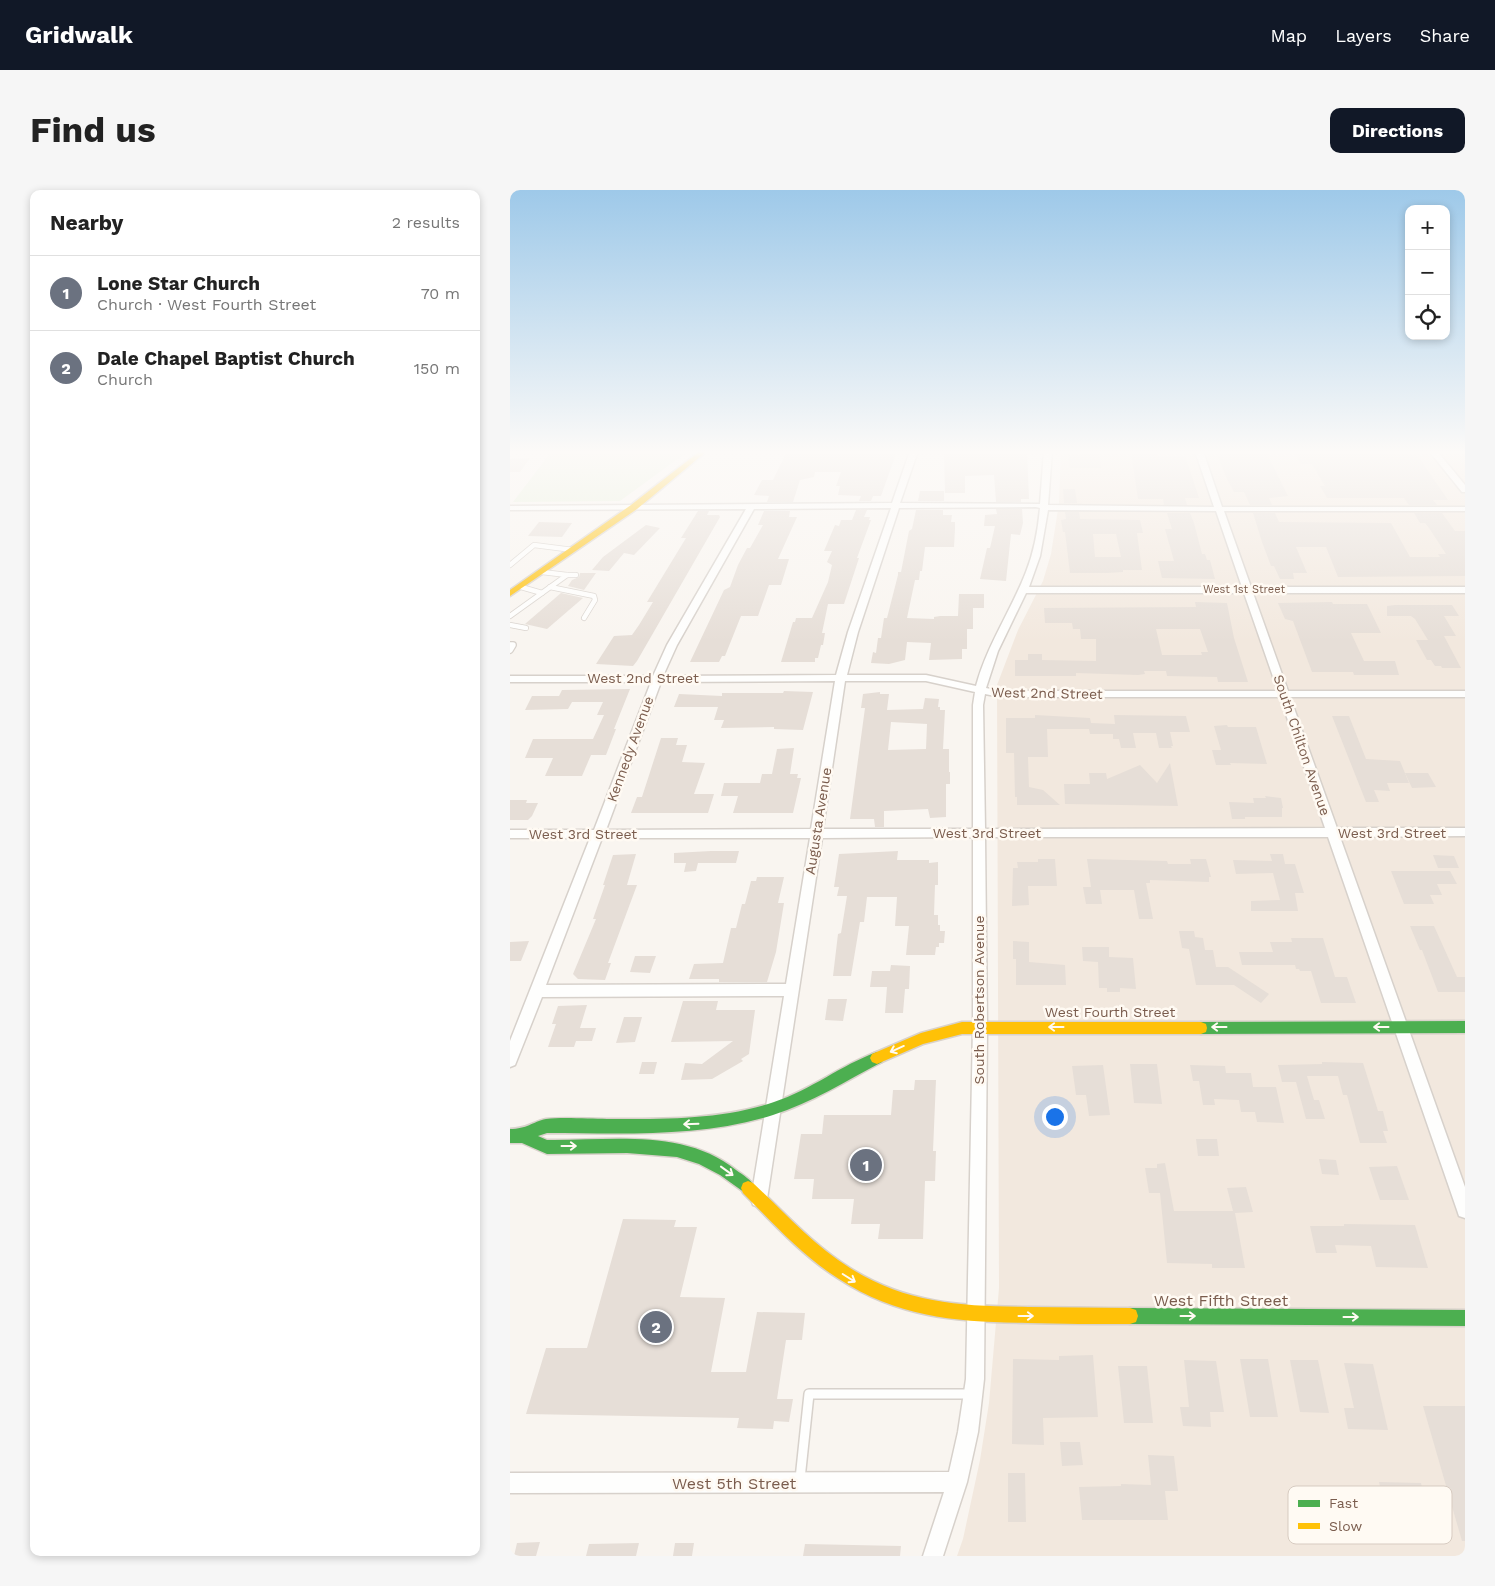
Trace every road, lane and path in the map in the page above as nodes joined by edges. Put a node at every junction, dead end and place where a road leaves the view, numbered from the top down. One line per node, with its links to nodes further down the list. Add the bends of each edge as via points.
1 (623, 515): 6 (main road)
2 (747, 515): 25 (street, Kennedy Avenue, via 672,645)
3 (894, 515): 24 (street, Augusta Avenue, via 853,632)
4 (1043, 515): 14 (street, South Robertson Avenue, via 1040,544)
5 (1221, 515): 13 (street, South Chilton Avenue)
6 (574, 550): 7 (lane, via 534,545); 8 (main road)
7 (510, 565)
8 (542, 572): 9 (lane); 11 (main road)
9 (567, 575): 10 (lane); 12 (lane)
10 (576, 576)
11 (516, 587): 16 (lane); 17 (main road)
12 (550, 587): 16 (lane); 19 (lane, via 594,596 595,600)
13 (1247, 589): 14 (street, West 1st Street); 15 (street, West 1st Street); 29 (street, South Chilton Avenue)
14 (1023, 590): 27 (street, South Robertson Avenue, via 989,656)
15 (1465, 590)
16 (542, 593): 18 (lane)
17 (510, 594)
18 (510, 616)
19 (584, 618)
20 (510, 625): 21 (lane)
21 (526, 628)
22 (510, 645): 23 (lane, via 513,645)
23 (510, 650)
24 (841, 677): 25 (street, West 2nd Street); 27 (street, West 2nd Street, via 926,678); 30 (street, Augusta Avenue)
25 (657, 678): 26 (street, West 2nd Street); 35 (street, Kennedy Avenue)
26 (510, 679)
27 (980, 691): 29 (street, West 2nd Street, via 1000,694); 32 (street, South Robertson Avenue)
28 (1465, 694): 29 (street, West 2nd Street)
29 (1285, 695): 33 (street, South Chilton Avenue)
30 (815, 832): 32 (street, West 3rd Street); 35 (street, West 3rd Street); 36 (street, Augusta Avenue)
31 (1465, 832): 33 (street, West 3rd Street)
32 (978, 833): 33 (street, West 3rd Street); 38 (street, South Robertson Avenue)
33 (1332, 833): 39 (street, South Chilton Avenue)
34 (510, 834): 35 (street, West 3rd Street)
35 (598, 834): 37 (street, Kennedy Avenue)
36 (792, 990): 37 (street); 42 (street, Augusta Avenue)
37 (536, 991): 41 (street, Kennedy Avenue)
38 (980, 1027): 39 (main road, West Fourth Street, one-way to 38); 42 (main road, West Fourth Street, one-way to 42, via 944,1032 907,1045 821,1089); 47 (street, South Robertson Avenue)
39 (1401, 1027): 40 (main road, West Fourth Street); 46 (street, South Chilton Avenue)
40 (1465, 1027)
41 (510, 1060)
42 (773, 1109): 44 (main road, West Fourth Street, one-way to 44, via 707,1123 546,1126); 45 (street, Augusta Avenue)
43 (510, 1136): 44 (main road)
44 (524, 1136): 45 (main road, West Fifth Street, one-way to 45, via 542,1146 652,1146 690,1153 707,1158)
45 (759, 1199): 47 (main road, West Fifth Street, one-way to 47, via 810,1249 861,1285 915,1307 938,1313)
46 (1465, 1210)
47 (977, 1316): 48 (main road, West Fifth Street, one-way to 48); 49 (street, South Robertson Avenue)
48 (1465, 1318)
49 (973, 1394): 50 (lane, via 810,1394); 51 (street, South Robertson Avenue)
50 (799, 1482): 51 (street, West 5th Street); 52 (street, West 5th Street)
51 (957, 1482): 53 (street, South Robertson Avenue)
52 (510, 1483)
53 (933, 1556)

